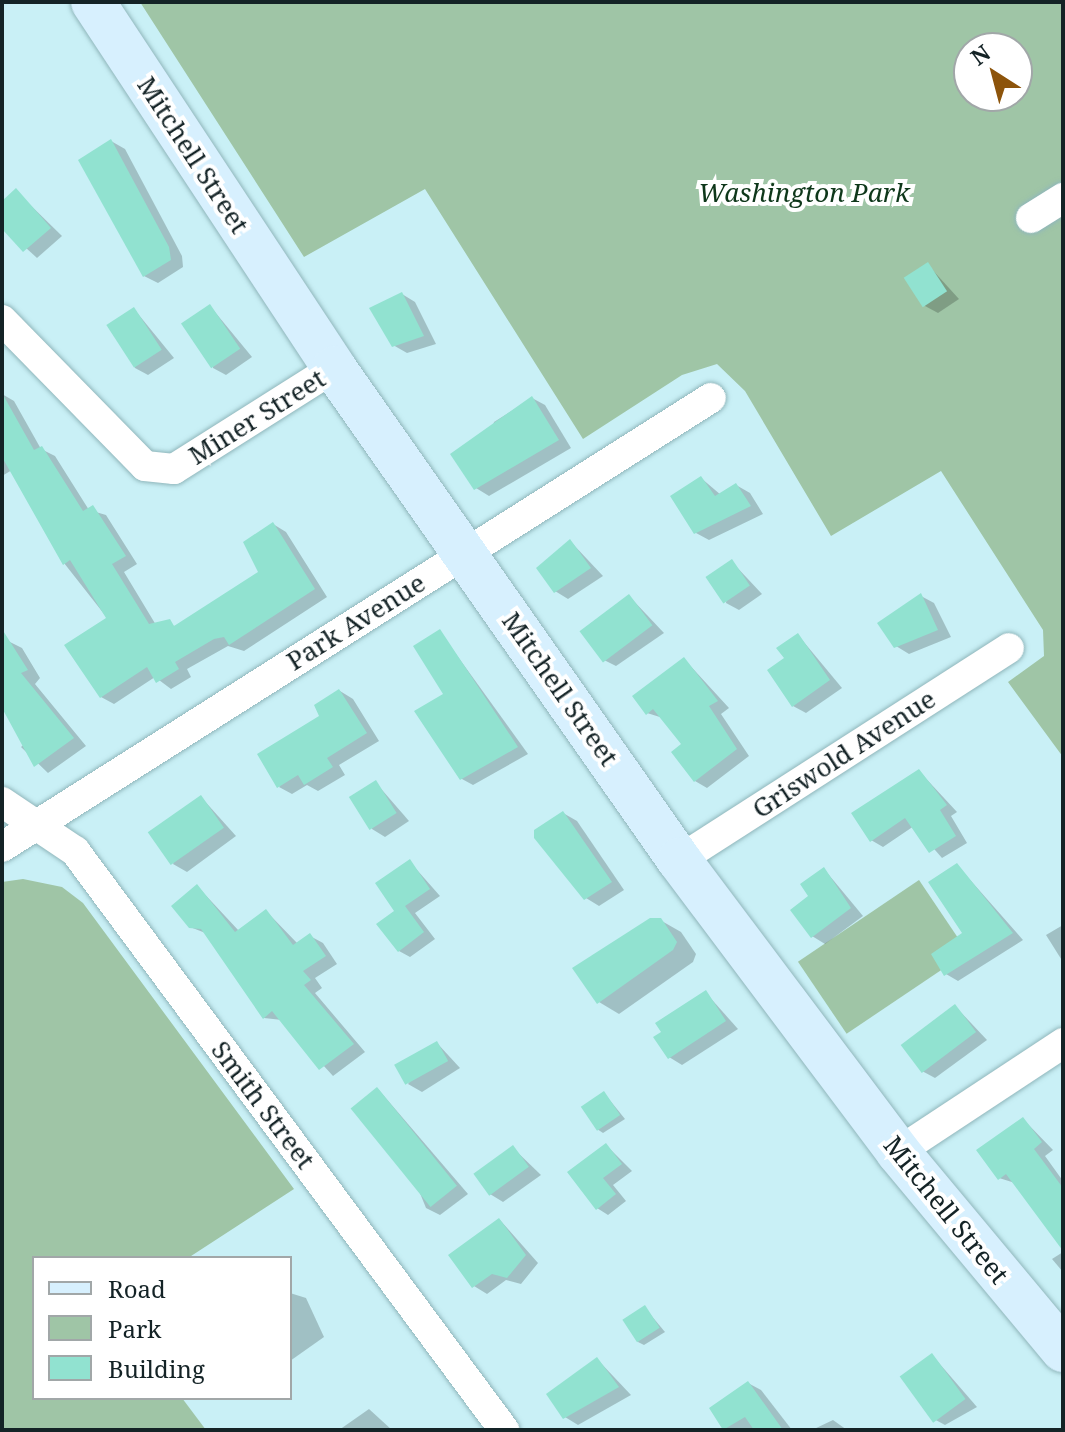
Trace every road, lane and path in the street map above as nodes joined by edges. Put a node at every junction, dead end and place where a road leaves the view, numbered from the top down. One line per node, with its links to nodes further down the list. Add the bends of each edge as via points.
1 (93, 2): 5 (main road, Mitchell Street)
2 (1063, 198): 3 (street)
3 (1031, 218)
4 (2, 320): 5 (street, Miner Street, via 145,466 174,469)
5 (334, 368): 7 (main road, Mitchell Street)
6 (711, 398): 7 (street, Park Avenue)
7 (464, 553): 10 (street, Park Avenue); 12 (main road, Mitchell Street)
8 (1009, 648): 12 (street, Griswold Avenue)
9 (2, 802): 10 (street, Smith Street)
10 (34, 827): 11 (street, Park Avenue); 16 (street, Smith Street, via 75,851)
11 (2, 847)
12 (679, 860): 14 (main road, Mitchell Street)
13 (1063, 1043): 14 (street)
14 (898, 1152): 15 (main road, Mitchell Street)
15 (1063, 1350)
16 (504, 1430)

